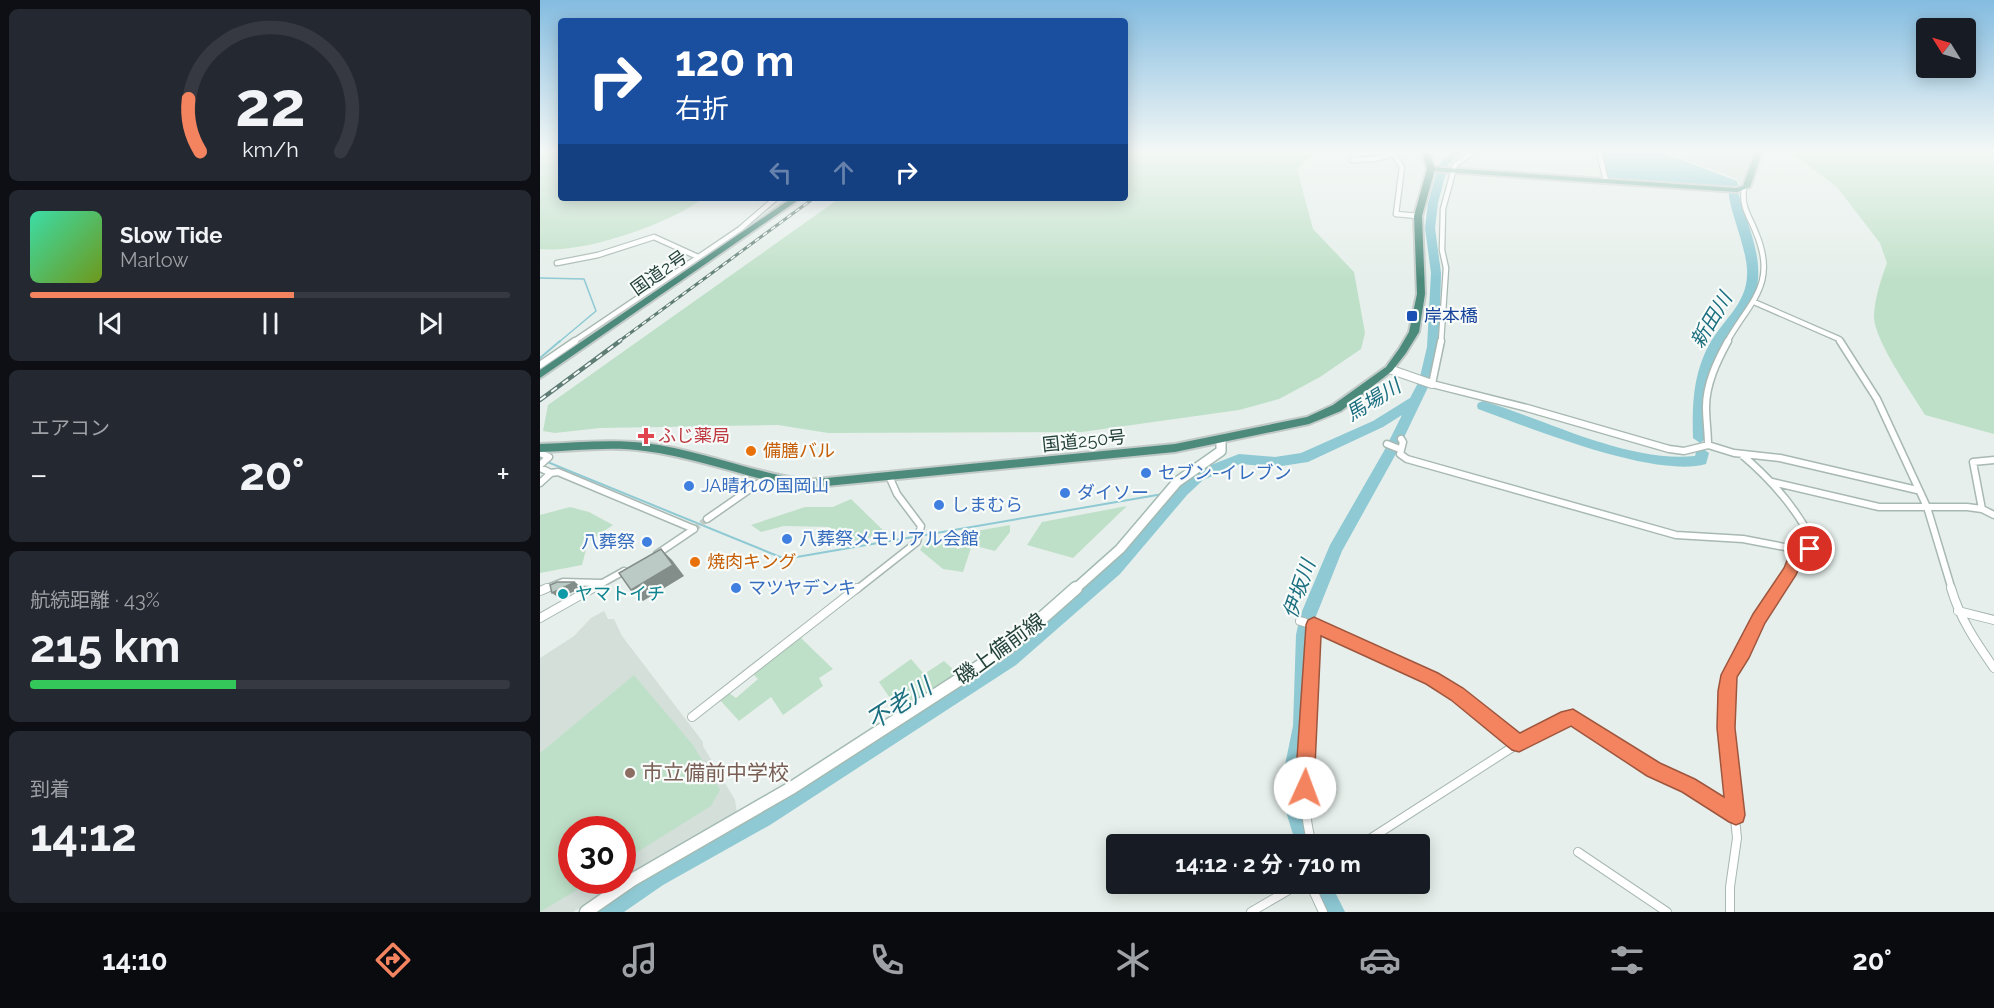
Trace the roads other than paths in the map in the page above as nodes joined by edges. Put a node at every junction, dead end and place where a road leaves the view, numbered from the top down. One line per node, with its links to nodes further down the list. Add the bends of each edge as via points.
1 (1398, 195): 7 (street, via 1396,214)
2 (1425, 195): 7 (highway, 国道250号)
3 (1446, 195): 14 (street, via 1440,353)
4 (1742, 195): 10 (street, via 1745,213 1762,249 1764,271)
5 (773, 201): 8 (street)
6 (793, 201): 13 (highway, 国道2号)
7 (1418, 216): 12 (highway, 国道250号, via 1419,312 1408,343)
8 (698, 257): 9 (street, via 654,237); 11 (street)
9 (557, 263)
10 (1754, 303): 17 (street, via 1735,327 1715,366 1706,405); 28 (street, via 1839,339 1877,399)
11 (540, 365)
12 (1389, 369): 14 (street); 16 (highway, 国道250号, via 1350,400 1324,414)
13 (540, 375)
14 (1430, 383): 17 (street, via 1669,449 1684,451)
15 (1401, 439): 33 (street, via 1400,454 1407,459 1490,484 1676,535 1750,539)
16 (1221, 440): 24 (highway, 国道250号); 52 (main road, 磯上備前線, via 1221,451 1216,456 1185,475 1120,549 1008,648 793,787 632,880)
17 (1708, 445): 20 (street)
18 (540, 448): 25 (highway, 国道250号, via 644,447)
19 (540, 453): 22 (street, via 549,457)
20 (1741, 454): 26 (street); 28 (street, via 1780,458)
21 (1994, 460): 30 (street, via 1973,462)
22 (540, 466): 23 (street)
23 (550, 473): 27 (street); 34 (street, via 558,472 694,529)
24 (889, 476): 25 (highway, 国道250号, via 806,484); 44 (street, via 897,495 921,526 919,537)
25 (766, 478): 32 (street)
26 (1771, 482): 29 (street, via 1879,507); 33 (street, via 1794,506 1815,545)
27 (540, 483)
28 (1917, 490): 29 (street)
29 (1927, 507): 30 (street); 38 (street)
30 (1982, 509): 31 (street)
31 (1994, 515)
32 (707, 519)
33 (1798, 550): 46 (street, via 1791,571 1729,675 1726,728)
34 (647, 559)
35 (629, 569): 36 (street)
36 (601, 583): 37 (street, via 563,582); 39 (street)
37 (540, 591)
38 (1958, 611): 40 (street); 43 (street)
39 (540, 618)
40 (1994, 620)
41 (1301, 621): 42 (street)
42 (1313, 624): 45 (street, via 1432,678); 47 (street, via 1304,770)
43 (1994, 668)
44 (692, 717)
45 (1519, 743): 46 (street, via 1573,718 1654,770); 48 (street)
46 (1736, 815): 56 (street)
47 (1310, 834)
48 (1378, 834)
49 (1578, 852): 55 (street)
50 (1282, 894): 53 (street)
51 (1315, 894): 54 (street)
52 (586, 912)
53 (1251, 912)
54 (1323, 912)
55 (1666, 912)
56 (1730, 912)

